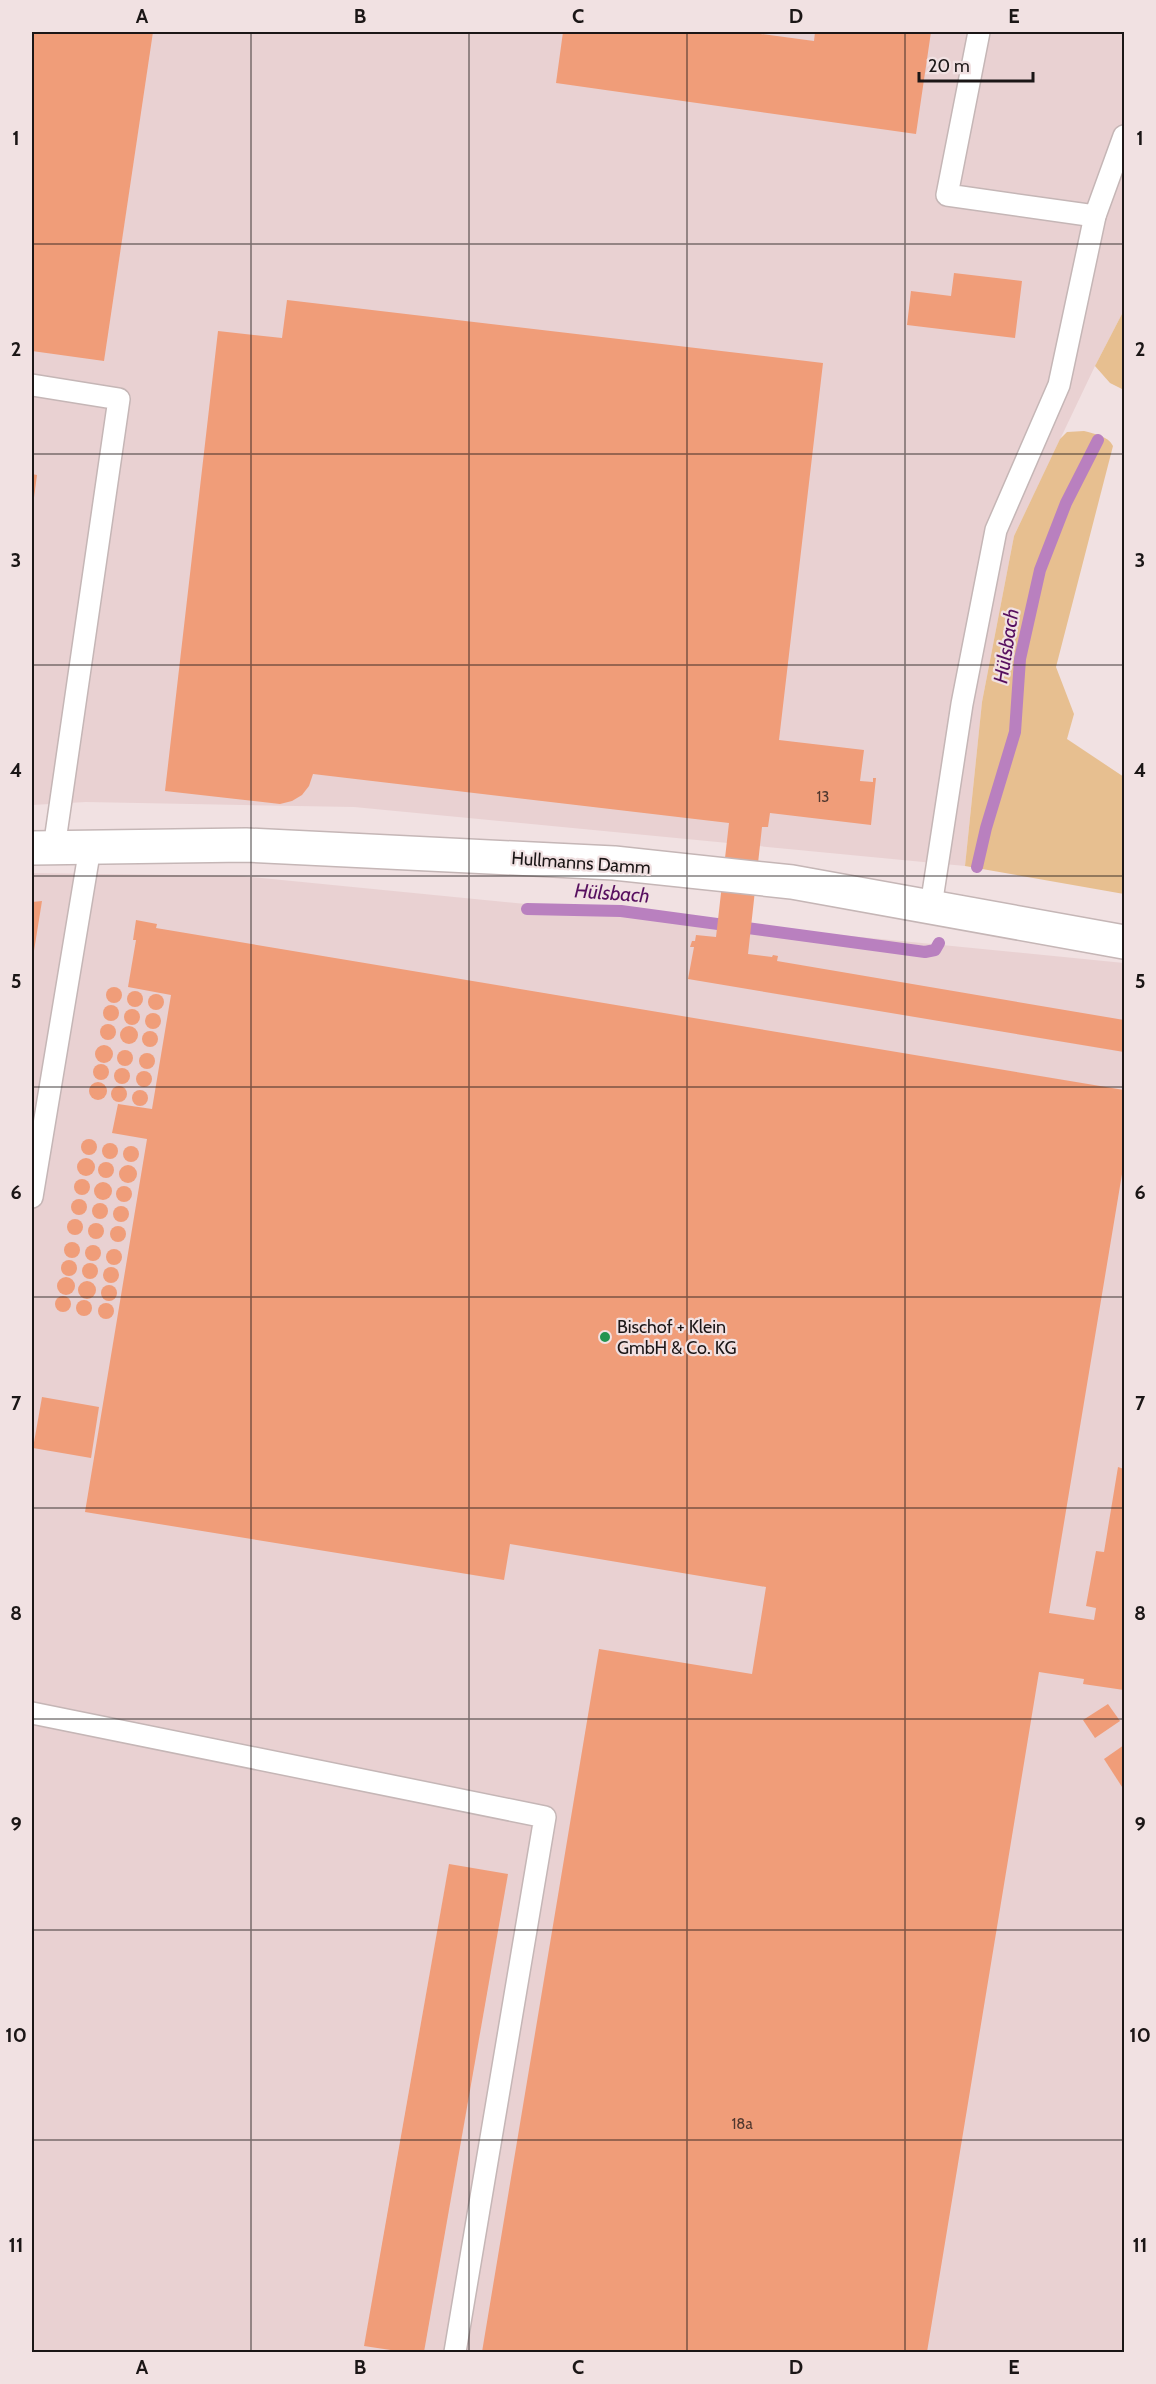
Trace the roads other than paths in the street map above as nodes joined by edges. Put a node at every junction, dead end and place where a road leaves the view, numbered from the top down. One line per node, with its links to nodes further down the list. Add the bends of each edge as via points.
1 (979, 32): 3 (lane, via 947,195)
2 (1125, 136): 3 (lane)
3 (1095, 216): 7 (lane, via 1059,385 996,530 962,704)
4 (32, 386): 5 (lane, via 119,399)
5 (43, 848): 6 (street, Hullmanns Damm)
6 (90, 848): 7 (street, Hullmanns Damm, via 246,844 614,863 792,882); 9 (lane)
7 (931, 906): 8 (street, Hullmanns Damm)
8 (1125, 942)
9 (32, 1197)
10 (32, 1713): 11 (lane, via 545,1817)
11 (455, 2352)

